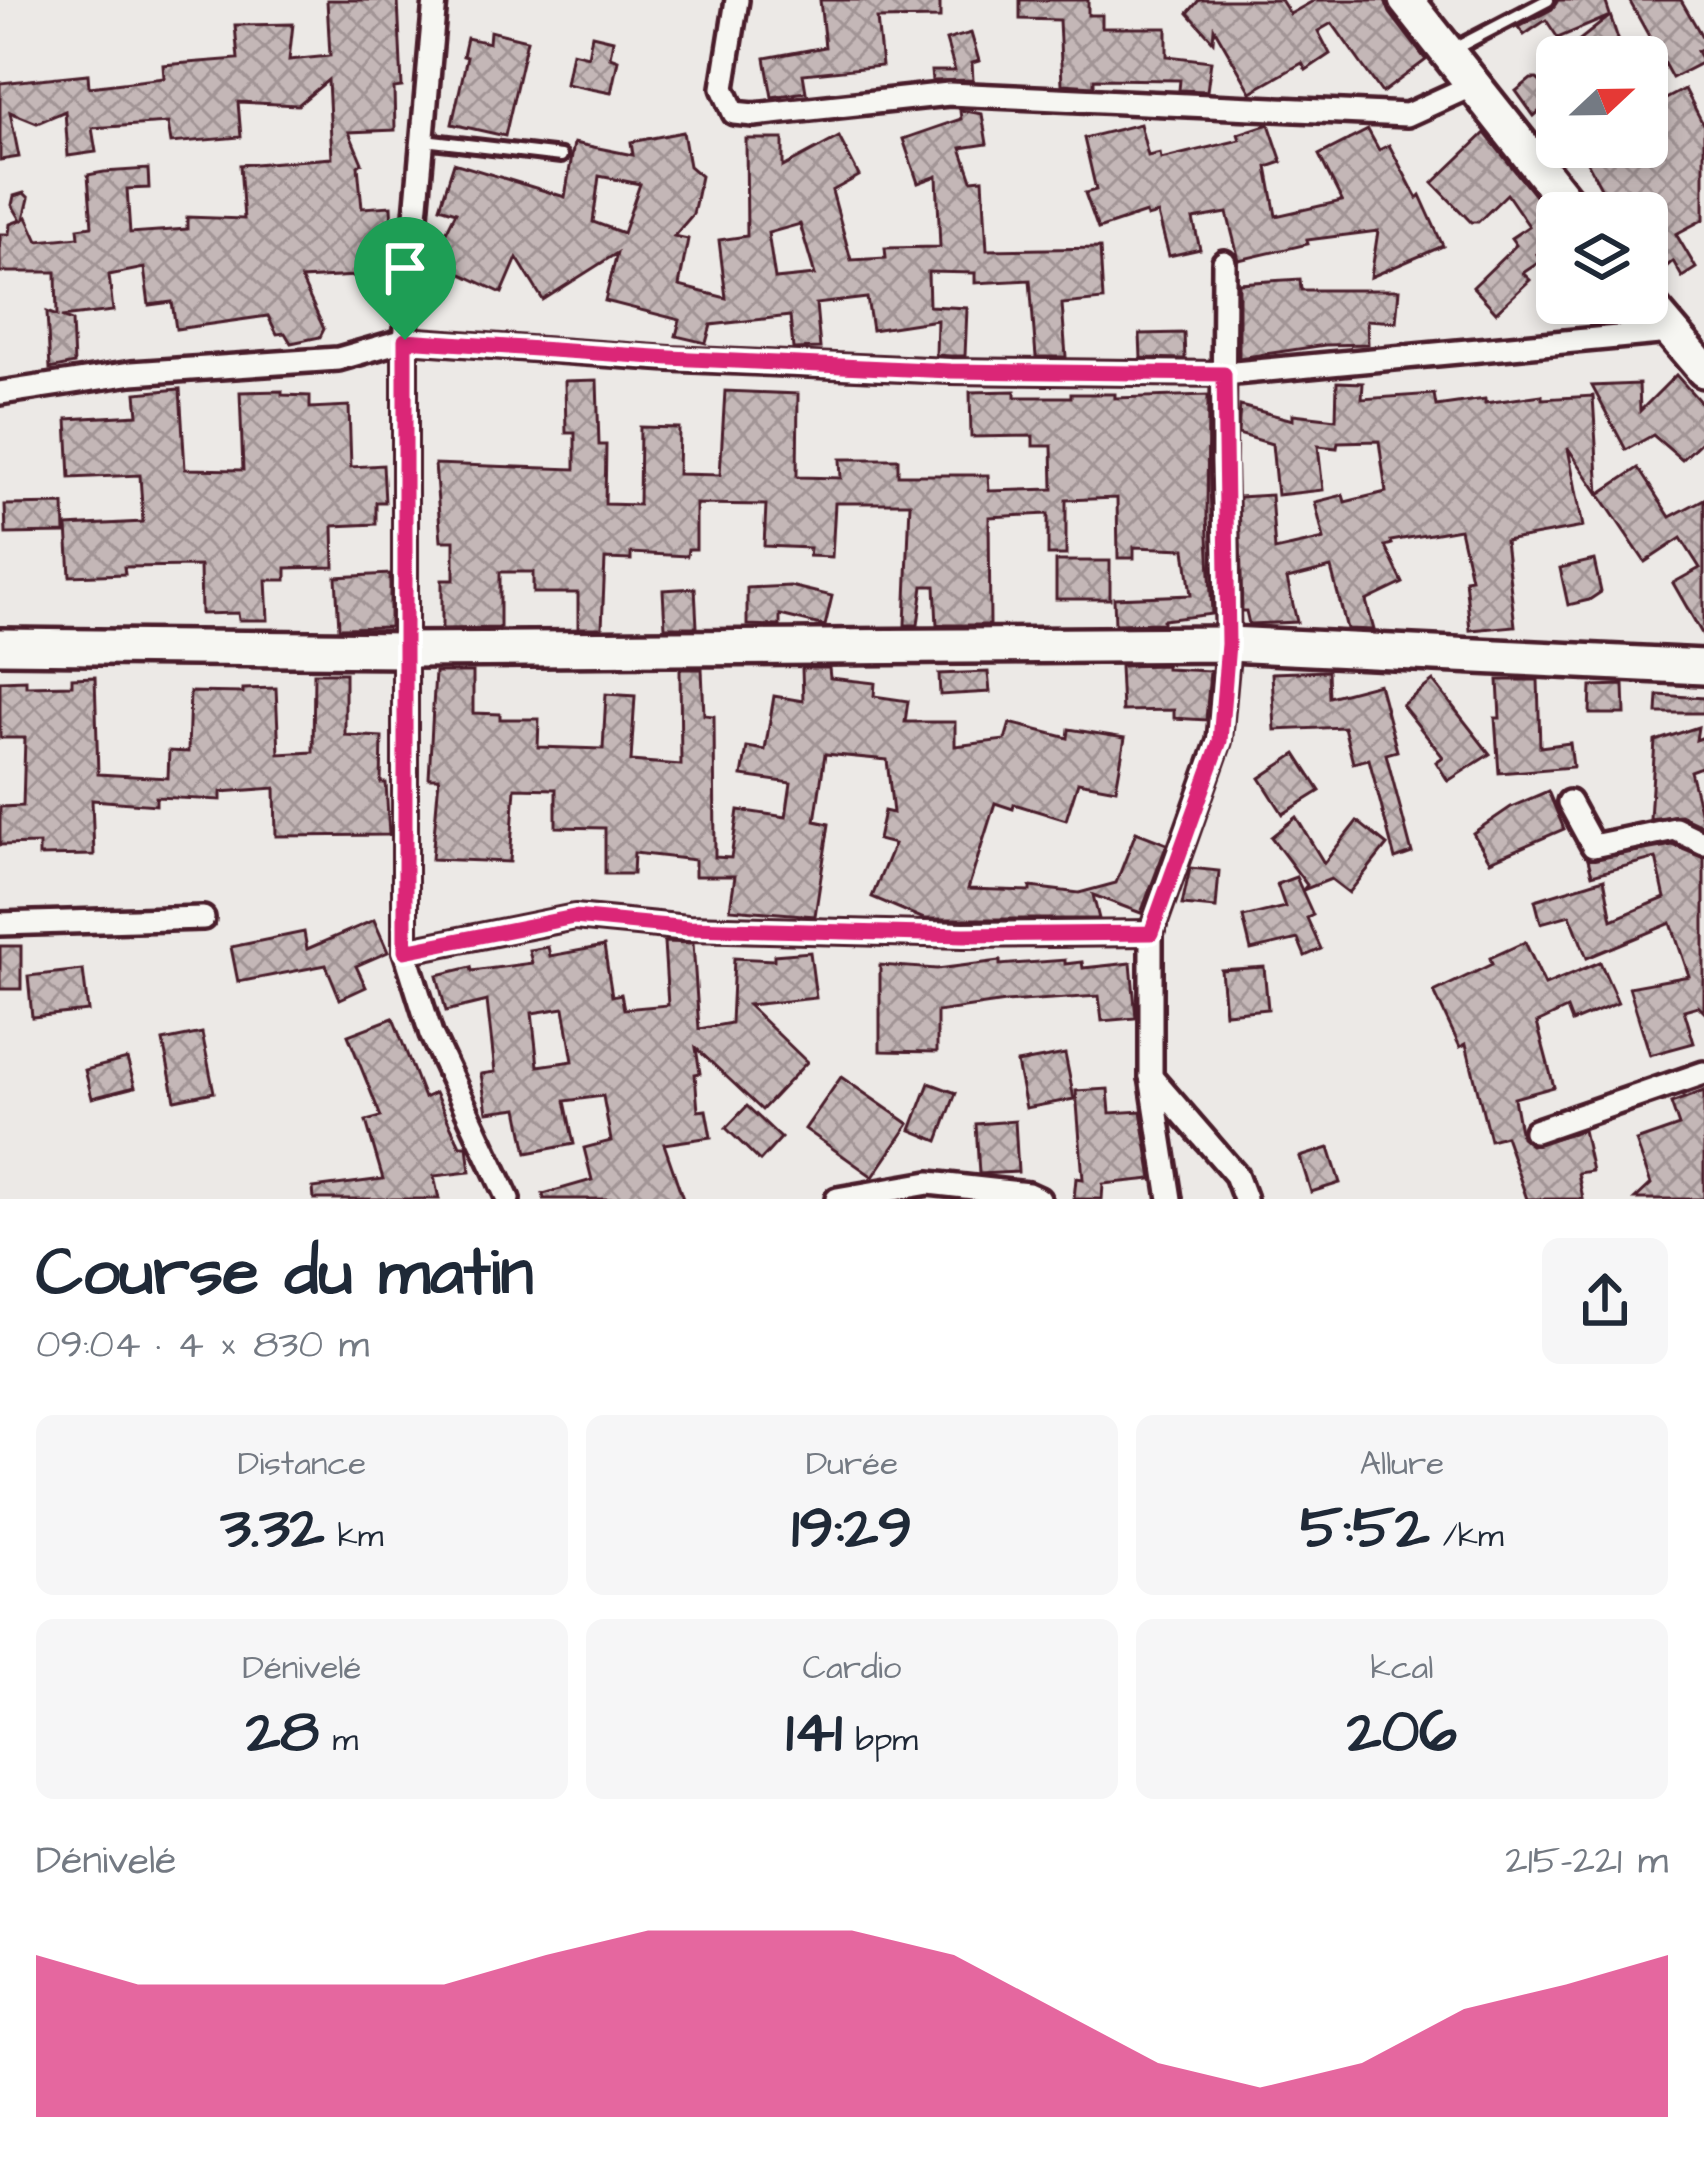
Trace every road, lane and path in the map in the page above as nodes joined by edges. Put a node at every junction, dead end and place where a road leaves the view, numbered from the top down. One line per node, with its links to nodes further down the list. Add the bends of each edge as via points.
1 (435, 0): 7 (street)
2 (737, 0): 6 (street, via 723,88 734,113 950,94 1407,115)
3 (1406, 0): 5 (street)
4 (1548, 0): 5 (lane)
5 (1447, 52): 6 (street)
6 (1474, 86): 9 (street)
7 (424, 140): 8 (lane); 13 (street)
8 (561, 155)
9 (1558, 192)
10 (1224, 262): 15 (street)
11 (1664, 324): 12 (street)
12 (1670, 332): 14 (street); 15 (street)
13 (405, 340): 15 (street, via 927,370); 16 (street, via 338,359); 19 (street)
14 (1704, 370)
15 (1224, 374): 17 (street)
16 (0, 393)
17 (1228, 644): 19 (street); 20 (street); 25 (street, via 1220,741)
18 (0, 646): 19 (street)
19 (406, 650): 26 (street)
20 (1704, 667)
21 (1569, 802): 22 (street, via 1593,847 1675,830)
22 (1704, 843)
23 (203, 918): 24 (street)
24 (0, 924)
25 (1151, 933): 26 (street, via 688,928 574,917); 28 (street)
26 (405, 951): 30 (street, via 431,1034)
27 (1704, 1073): 29 (street)
28 (1150, 1076): 33 (street); 34 (street, via 1236,1174)
29 (1535, 1131)
30 (508, 1199)
31 (836, 1199): 32 (street, via 929,1184)
32 (1039, 1199)
33 (1170, 1199)
34 (1245, 1199)

